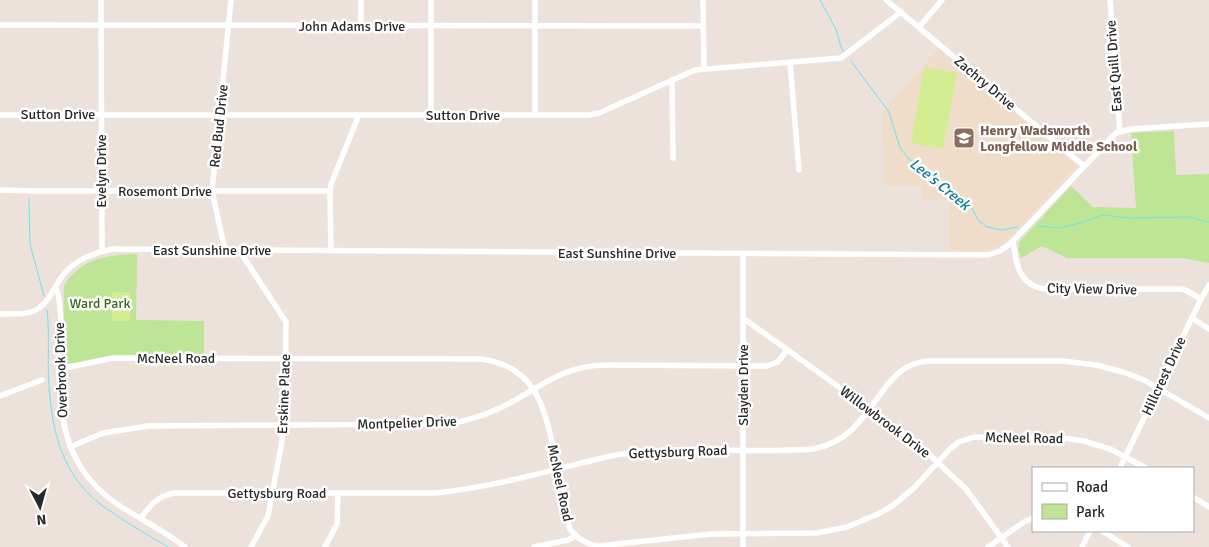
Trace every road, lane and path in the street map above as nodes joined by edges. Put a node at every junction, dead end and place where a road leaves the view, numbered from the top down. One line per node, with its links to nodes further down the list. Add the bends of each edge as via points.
1 (101, 0): 12 (street, Evelyn Drive)
2 (232, 0): 13 (street, Red Bud Drive)
3 (361, 0): 14 (street)
4 (431, 0): 15 (street)
5 (535, 0): 16 (street)
6 (703, 0): 17 (street)
7 (886, 0): 10 (street, Zachry Drive)
8 (942, 0): 18 (street)
9 (1110, 0): 29 (street, East Quill Drive)
10 (901, 12): 18 (street, Zachry Drive); 19 (street, Sutton Drive, via 842,58)
11 (0, 25): 12 (street, John Adams Drive)
12 (100, 25): 13 (street, John Adams Drive); 22 (street, Evelyn Drive)
13 (229, 25): 14 (street, John Adams Drive); 24 (street, Red Bud Drive)
14 (360, 26): 15 (street, John Adams Drive)
15 (431, 26): 16 (street, John Adams Drive); 25 (street)
16 (535, 26): 17 (street, John Adams Drive); 26 (street)
17 (703, 26): 20 (street)
18 (919, 27): 31 (street, Zachry Drive)
19 (790, 62): 20 (street, Sutton Drive); 32 (street)
20 (704, 69): 21 (street, Sutton Drive)
21 (672, 80): 26 (street, Sutton Drive, via 594,114); 30 (street)
22 (100, 114): 23 (street, Sutton Drive); 24 (street, Sutton Drive); 35 (street, Evelyn Drive)
23 (0, 115)
24 (220, 115): 27 (street, Sutton Drive); 34 (street, Red Bud Drive)
25 (430, 115): 26 (street, Sutton Drive); 27 (street, Sutton Drive)
26 (535, 115)
27 (359, 116): 36 (street)
28 (1209, 124): 29 (street)
29 (1120, 132): 31 (street, East Sunshine Drive)
30 (673, 158)
31 (1084, 166): 37 (street, East Sunshine Drive)
32 (799, 170)
33 (0, 190): 35 (street, Rosemont Drive)
34 (212, 190): 35 (street, Rosemont Drive); 36 (street, Rosemont Drive); 38 (street, Red Bud Drive)
35 (101, 191): 40 (street, Evelyn Drive)
36 (330, 191): 41 (street)
37 (1013, 241): 42 (street, East Sunshine Drive, via 988,255); 45 (street, City View Drive, via 1020,273 1034,286 1045,289 1182,290)
38 (225, 250): 39 (street, East Sunshine Drive); 40 (street, East Sunshine Drive)
39 (239, 250): 41 (street, East Sunshine Drive); 51 (street, Erskine Place, via 286,322)
40 (102, 251): 44 (street, East Sunshine Drive, via 75,264)
41 (331, 251): 42 (street, East Sunshine Drive)
42 (743, 254): 47 (street, Slayden Drive)
43 (1209, 285): 45 (street, Hillcrest Drive)
44 (56, 287): 46 (street, East Sunshine Drive, via 48,300 32,312); 53 (street, Overbrook Drive, via 60,304)
45 (1201, 299): 48 (street, Hillcrest Drive)
46 (0, 314)
47 (743, 318): 50 (street, Willowbrook Drive); 52 (street, Slayden Drive)
48 (1192, 318): 49 (street); 56 (street, Hillcrest Drive)
49 (1209, 329)
50 (787, 350): 52 (street, Montpelier Drive, via 778,362 771,365); 58 (street, Willowbrook Drive)
51 (286, 359): 53 (street, McNeel Road, via 113,358 69,367); 55 (street, McNeel Road, via 487,360 510,369); 60 (street, Erskine Place)
52 (742, 366): 55 (street, Montpelier Drive, via 594,366 564,372); 62 (street, Slayden Drive)
53 (59, 373): 61 (street, Overbrook Drive, via 62,419)
54 (42, 380): 57 (street)
55 (533, 388): 60 (street, Montpelier Drive, via 477,418 448,424); 67 (street, McNeel Road, via 546,417)
56 (1159, 388): 58 (street, Gettysburg Road, via 1123,372 1079,362 937,360 912,365 898,372); 59 (street, Gettysburg Road); 63 (street, Hillcrest Drive)
57 (0, 396)
58 (870, 408): 62 (street, Gettysburg Road, via 849,433 823,447); 64 (street, Willowbrook Drive)
59 (1209, 418)
60 (284, 425): 61 (street, Montpelier Drive, via 140,427 103,433); 68 (street, Erskine Place)
61 (70, 447): 72 (street, Overbrook Drive, via 82,470 100,490)
62 (743, 450): 67 (street, Gettysburg Road, via 635,452); 76 (street, Slayden Drive)
63 (1126, 456): 64 (street, McNeel Road, via 1096,443 1070,438 983,436 959,442); 65 (street, Hillcrest Drive); 66 (street, McNeel Road)
64 (938, 462): 76 (street, McNeel Road, via 898,501 855,524 817,534); 78 (street, Willowbrook Drive, via 966,489)
65 (1120, 467)
66 (1144, 467)
67 (558, 468): 69 (street, Gettysburg Road, via 463,490); 77 (street, McNeel Road, via 568,522)
68 (273, 493): 69 (street, Gettysburg Road); 72 (street, Gettysburg Road, via 174,493 160,497); 80 (street, Erskine Place, via 265,522)
69 (338, 494): 81 (street, via 337,524)
70 (1194, 498): 71 (street)
71 (1209, 507)
72 (141, 518): 79 (street, Overbrook Drive)
73 (1032, 518): 78 (street)
74 (1090, 532): 86 (street)
75 (1104, 532): 87 (street)
76 (743, 534): 77 (street, McNeel Road, via 603,546); 83 (street, Slayden Drive)
77 (576, 536): 82 (street)
78 (1001, 538): 84 (street); 85 (street, Willowbrook Drive)
79 (185, 547)
80 (250, 547)
81 (325, 547)
82 (534, 547)
83 (743, 547)
84 (988, 547)
85 (1008, 547)
86 (1082, 547)
87 (1128, 547)

